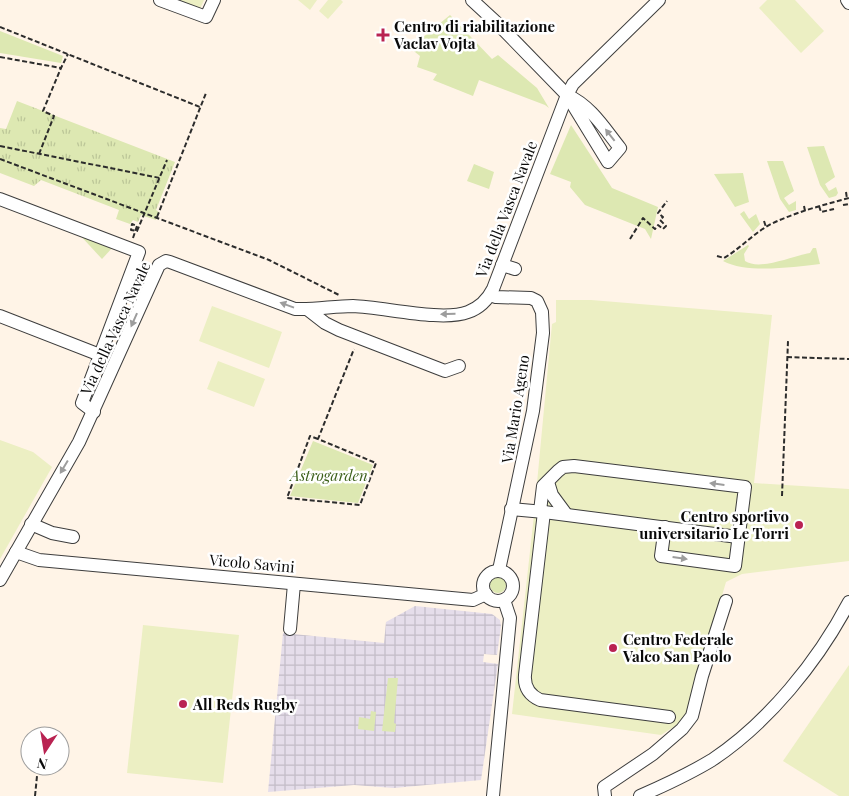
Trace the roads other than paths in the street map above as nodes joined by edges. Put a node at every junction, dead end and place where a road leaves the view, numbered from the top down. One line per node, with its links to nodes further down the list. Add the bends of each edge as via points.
1 (160, 0): 2 (street, via 206,17)
2 (214, 0)
3 (472, 0): 7 (street)
4 (659, 0): 7 (street, Via della Vasca Navale, via 573,84)
5 (847, 0): 6 (street)
6 (849, 3)
7 (567, 95): 7 (street, one-way to 7, via 579,117 608,162 620,148 597,118); 9 (street, Via della Vasca Navale)
8 (0, 198): 14 (street, via 139,252)
9 (502, 265): 10 (street); 11 (street, Via della Vasca Navale)
10 (515, 269)
11 (490, 295): 12 (street, Via della Vasca Navale, one-way to 12, via 475,309 455,314 354,306); 18 (street, Via Mario Ageno, via 531,298 537,301 542,312 543,333 533,411)
12 (307, 309): 15 (street, via 325,323 446,371); 16 (street, Via della Vasca Navale, one-way to 16, via 295,308 170,262 162,262)
13 (0, 316): 14 (street)
14 (100, 355): 16 (street, via 82,403)
15 (460, 366)
16 (94, 412): 21 (street, Via della Vasca Navale, one-way to 21)
17 (548, 482): 19 (street, via 543,486); 20 (street, via 552,495); 23 (street, one-way to 17, via 745,487 574,466 563,467)
18 (511, 510): 19 (street); 26 (street, Via Mario Ageno)
19 (542, 511): 20 (street); 35 (street)
20 (566, 514): 22 (street)
21 (31, 524): 24 (street, via 52,534); 25 (street, Via della Vasca Navale)
22 (665, 527): 23 (street); 23 (street, one-way to 23, via 660,556 734,566)
23 (738, 536)
24 (74, 537)
25 (16, 552): 27 (street, Via della Vasca Navale); 28 (street, Vicolo Savini, via 40,560)
26 (499, 570): 29 (street, via 490,573 484,581); 30 (street, via 508,574 514,583 512,593)
27 (0, 580)
28 (294, 584): 29 (street, Vicolo Savini, via 473,600); 33 (street)
29 (486, 594): 30 (street, via 494,600)
30 (504, 600): 34 (street, via 510,618)
31 (726, 601): 38 (street, via 692,716 653,754 604,787)
32 (849, 602): 39 (street, via 812,660 759,723 712,760)
33 (290, 629)
34 (507, 648): 35 (street); 37 (street)
35 (528, 650): 36 (street, via 524,683 533,697)
36 (669, 717)
37 (493, 796)
38 (605, 796)
39 (640, 796)

